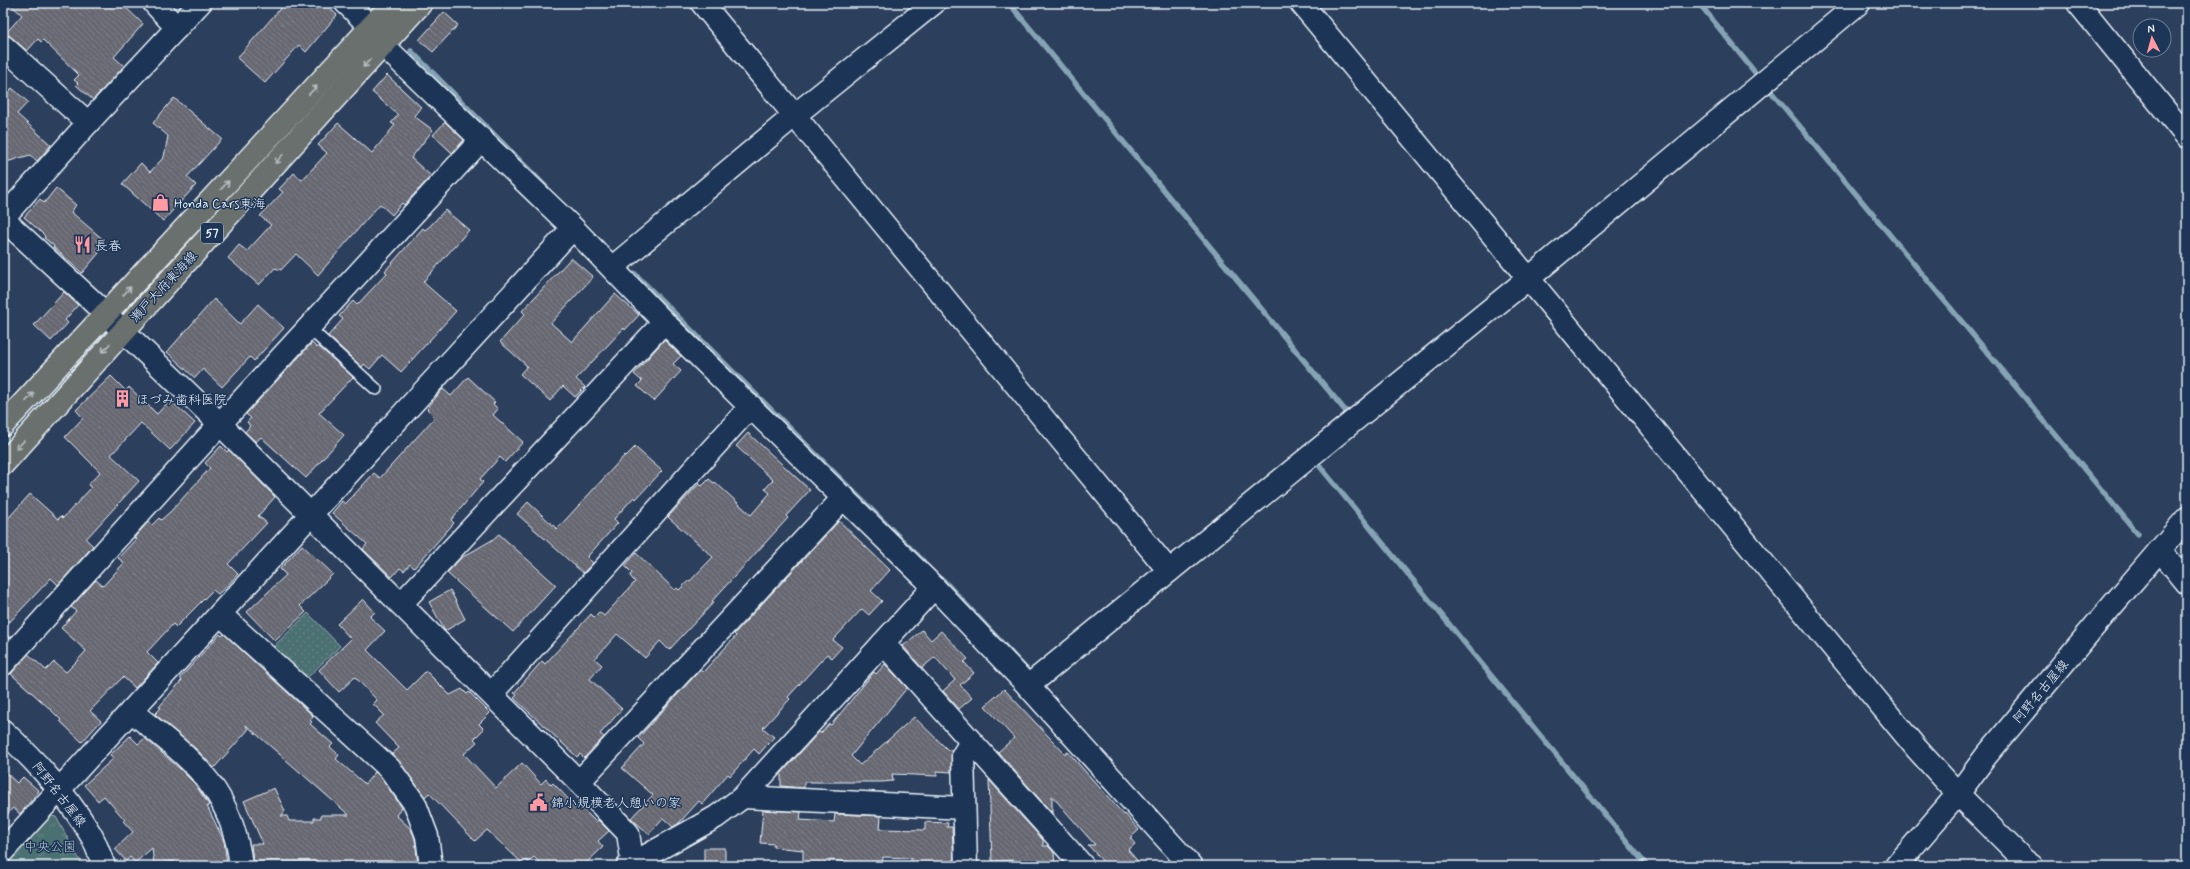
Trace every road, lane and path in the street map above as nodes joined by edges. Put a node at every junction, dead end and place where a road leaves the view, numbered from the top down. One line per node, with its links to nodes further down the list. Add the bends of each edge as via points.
1 (154, 3): 12 (street)
2 (200, 3): 12 (street)
3 (346, 3): 11 (street)
4 (393, 3): 11 (main road, 瀬戸大府東海線 / 57)
5 (421, 3): 13 (main road, 瀬戸大府東海線 / 57)
6 (702, 3): 15 (street)
7 (934, 3): 15 (street)
8 (1301, 3): 22 (street)
9 (1858, 3): 22 (street)
10 (2078, 3): 17 (street)
11 (371, 27): 23 (main road, 瀬戸大府東海線 / 57, one-way to 11)
12 (177, 28): 16 (street)
13 (383, 45): 18 (street); 26 (main road, 瀬戸大府東海線 / 57, one-way to 26)
14 (3, 46): 16 (street)
15 (795, 115): 21 (street); 36 (street)
16 (88, 123): 19 (street)
17 (2187, 137)
18 (482, 139): 20 (street); 25 (street)
19 (3, 219): 23 (street)
20 (573, 228): 21 (street); 33 (street)
21 (613, 267): 24 (street)
22 (1529, 278): 36 (street); 50 (street, via 1917,748)
23 (106, 314): 26 (street); 30 (main road, 瀬戸大府東海線 / 57, one-way to 23)
24 (664, 322): 28 (street); 39 (street)
25 (309, 328): 27 (lane); 29 (street)
26 (122, 330): 29 (street); 31 (main road, 瀬戸大府東海線 / 57, one-way to 31)
27 (376, 389)
28 (751, 406): 32 (street); 44 (street)
29 (220, 424): 33 (street); 42 (street)
30 (3, 426)
31 (3, 464)
32 (844, 497): 38 (street); 48 (street)
33 (311, 516): 39 (street); 40 (street)
34 (2187, 518): 35 (street, 阿野名古屋線)
35 (2160, 550): 37 (street); 50 (street, 阿野名古屋線, via 2001,738)
36 (1169, 571): 43 (street)
37 (2187, 583)
38 (934, 587): 41 (street); 43 (street)
39 (400, 604): 44 (street)
40 (220, 614): 45 (street); 56 (street, via 390,769 415,804 427,836)
41 (883, 643): 47 (street); 51 (street)
42 (3, 664)
43 (1028, 686): 60 (street)
44 (492, 693): 48 (street)
45 (131, 711): 49 (street); 55 (street, via 191,760 208,780 229,812 239,847)
46 (3, 731): 49 (street, 阿野名古屋線, via 32,757)
47 (972, 742): 52 (street, via 963,755); 59 (street)
48 (579, 782): 57 (street, via 628,833)
49 (60, 789): 53 (street); 54 (street, 阿野名古屋線, via 91,836)
50 (1958, 794): 61 (street, 阿野名古屋線); 62 (street)
51 (743, 797): 52 (street); 57 (street, via 716,817)
52 (964, 808): 58 (street)
53 (3, 852)
54 (104, 866)
55 (241, 866)
56 (431, 866)
57 (631, 866)
58 (966, 866)
59 (1084, 866)
60 (1191, 866)
61 (1896, 866)
62 (2032, 866)

